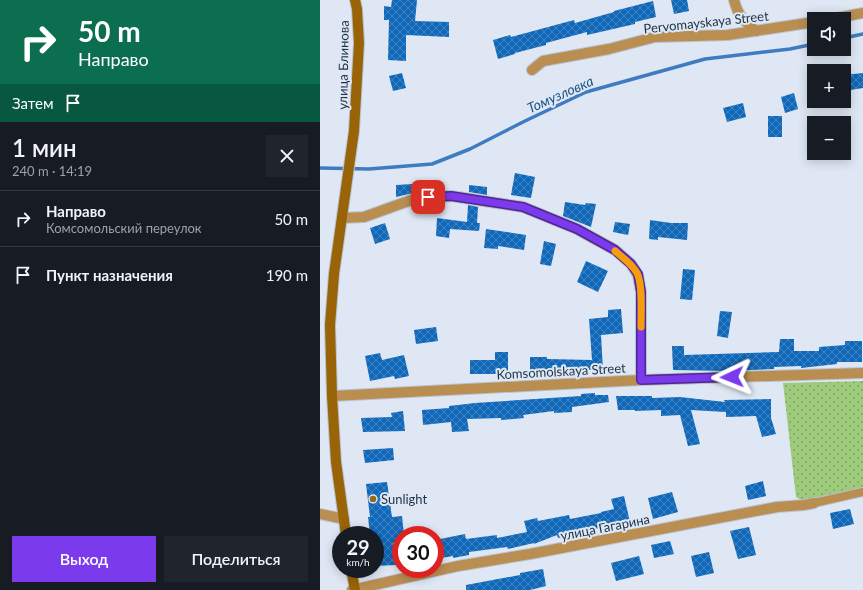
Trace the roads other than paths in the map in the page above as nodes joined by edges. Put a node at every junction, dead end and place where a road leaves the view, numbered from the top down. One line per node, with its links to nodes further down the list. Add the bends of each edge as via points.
1 (734, 0): 6 (street, via 736,10 742,19)
2 (357, 3): 8 (main road, улица Блинова, via 359,43 354,131)
3 (863, 13): 4 (street)
4 (851, 15)
5 (807, 23): 6 (street, Pervomayskaya Street)
6 (756, 31): 7 (street, Pervomayskaya Street, via 728,35 655,37 609,49 543,61)
7 (532, 70)
8 (342, 218): 10 (street, via 364,217 417,198 451,196 523,207 577,229 615,250 638,274 641,292); 11 (main road, via 330,325)
9 (863, 373): 10 (street, Komsomolskaya Street)
10 (641, 380): 11 (street, Komsomolskaya Street)
11 (332, 396): 15 (main road, via 336,462)
12 (863, 492): 13 (street, улица Гагарина)
13 (814, 503): 18 (street, улица Гагарина, via 777,507 458,566)
14 (320, 514): 15 (street)
15 (344, 519): 16 (main road)
16 (345, 526)
17 (352, 578): 18 (main road)
18 (354, 590)

